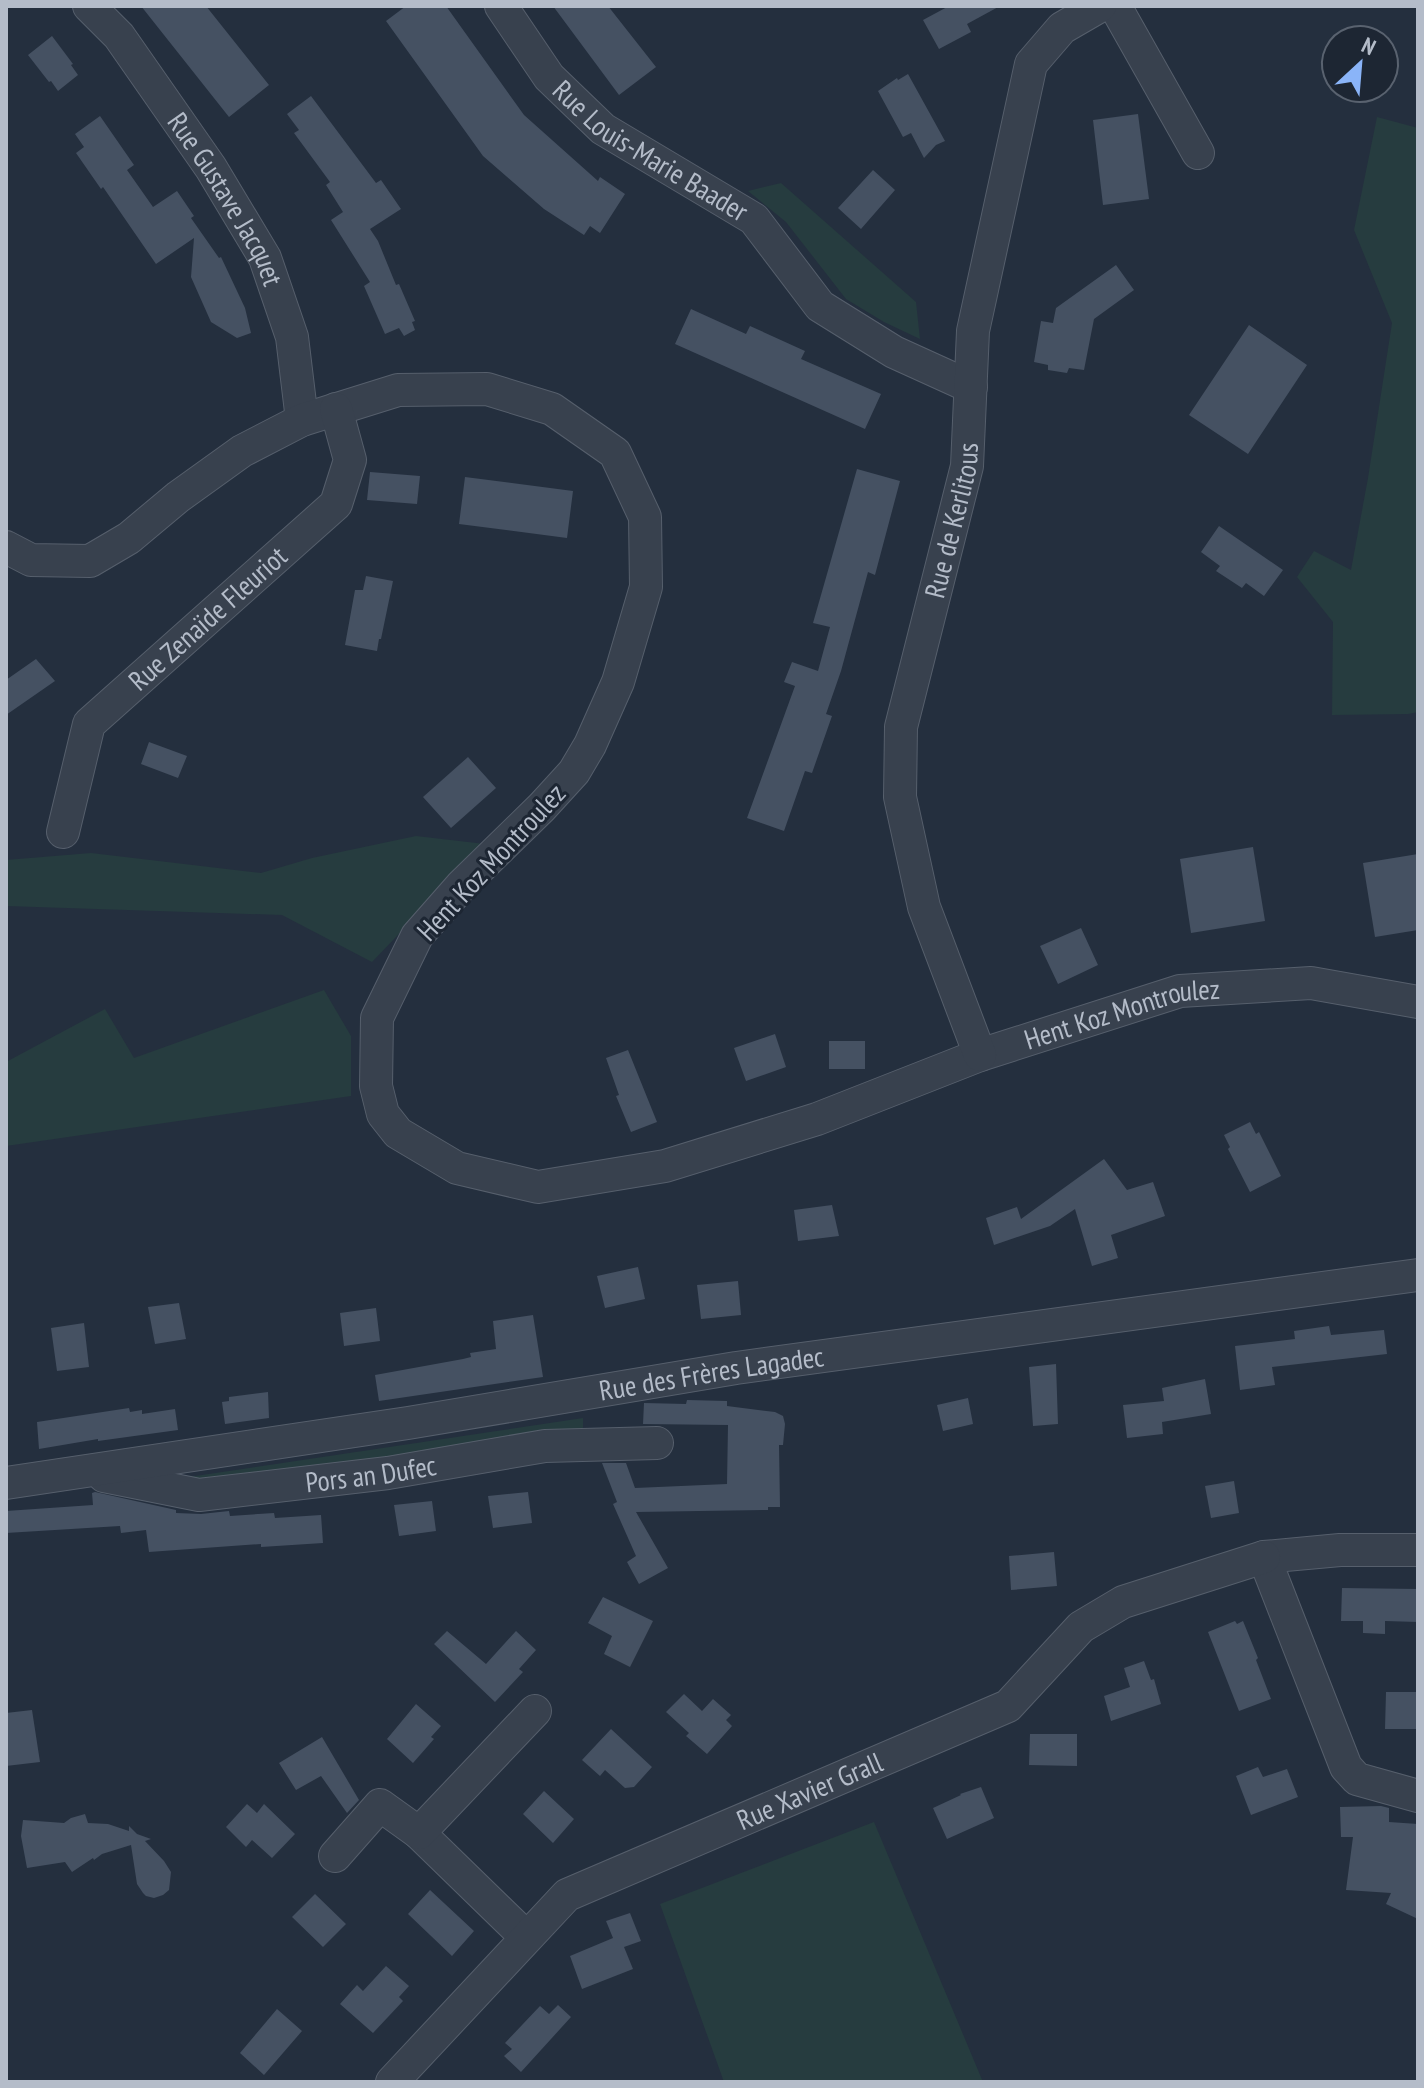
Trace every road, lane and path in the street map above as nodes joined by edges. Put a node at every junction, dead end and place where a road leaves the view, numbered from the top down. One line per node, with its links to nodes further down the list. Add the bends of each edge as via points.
1 (89, 6): 8 (street, Rue Gustave Jacquet, via 119,36 161,96 265,258 292,337)
2 (501, 6): 6 (street, Rue Louis-Marie Baader, via 549,77 603,129 754,219 820,306 894,352)
3 (1100, 6): 6 (street, Rue de Kerlitous, via 1062,28 1031,64 973,331)
4 (1115, 6): 5 (street)
5 (1198, 153)
6 (971, 387): 12 (street, Rue de Kerlitous, via 967,466 901,727 900,797 924,907)
7 (336, 409): 8 (street, Hent Koz Montroulez); 10 (street, Rue Zenaïde Fleuriot, via 350,460 336,504 89,724); 12 (street, Hent Koz Montroulez, via 398,390 487,389 552,409 615,453 645,517 646,587 618,682 590,745 574,772 417,936 377,1018 376,1086 383,1114 398,1133 457,1168 538,1187 665,1166 817,1119)
8 (302, 420): 9 (street, Hent Koz Montroulez, via 242,451 129,538 90,561 31,560)
9 (6, 547)
10 (63, 832)
11 (1418, 1002): 12 (street, Hent Koz Montroulez, via 1311,983 1180,991)
12 (980, 1055)
13 (1418, 1275): 15 (street, Rue des Frères Lagadec, via 736,1368)
14 (657, 1443): 15 (street, Pors an Dufec, via 545,1446 388,1473 199,1495)
15 (85, 1472): 16 (street, Rue des Frères Lagadec)
16 (6, 1483)
17 (1418, 1550): 18 (street, Rue Xavier Grall)
18 (1264, 1557): 20 (street, via 1346,1767 1357,1779); 23 (street, Rue Xavier Grall, via 1123,1602 1081,1627 1008,1706 567,1895)
19 (535, 1711): 21 (street)
20 (1418, 1796)
21 (419, 1833): 22 (street, via 380,1805); 23 (street)
22 (335, 1856)
23 (526, 1937): 24 (street, Rue Xavier Grall)
24 (392, 2082)

